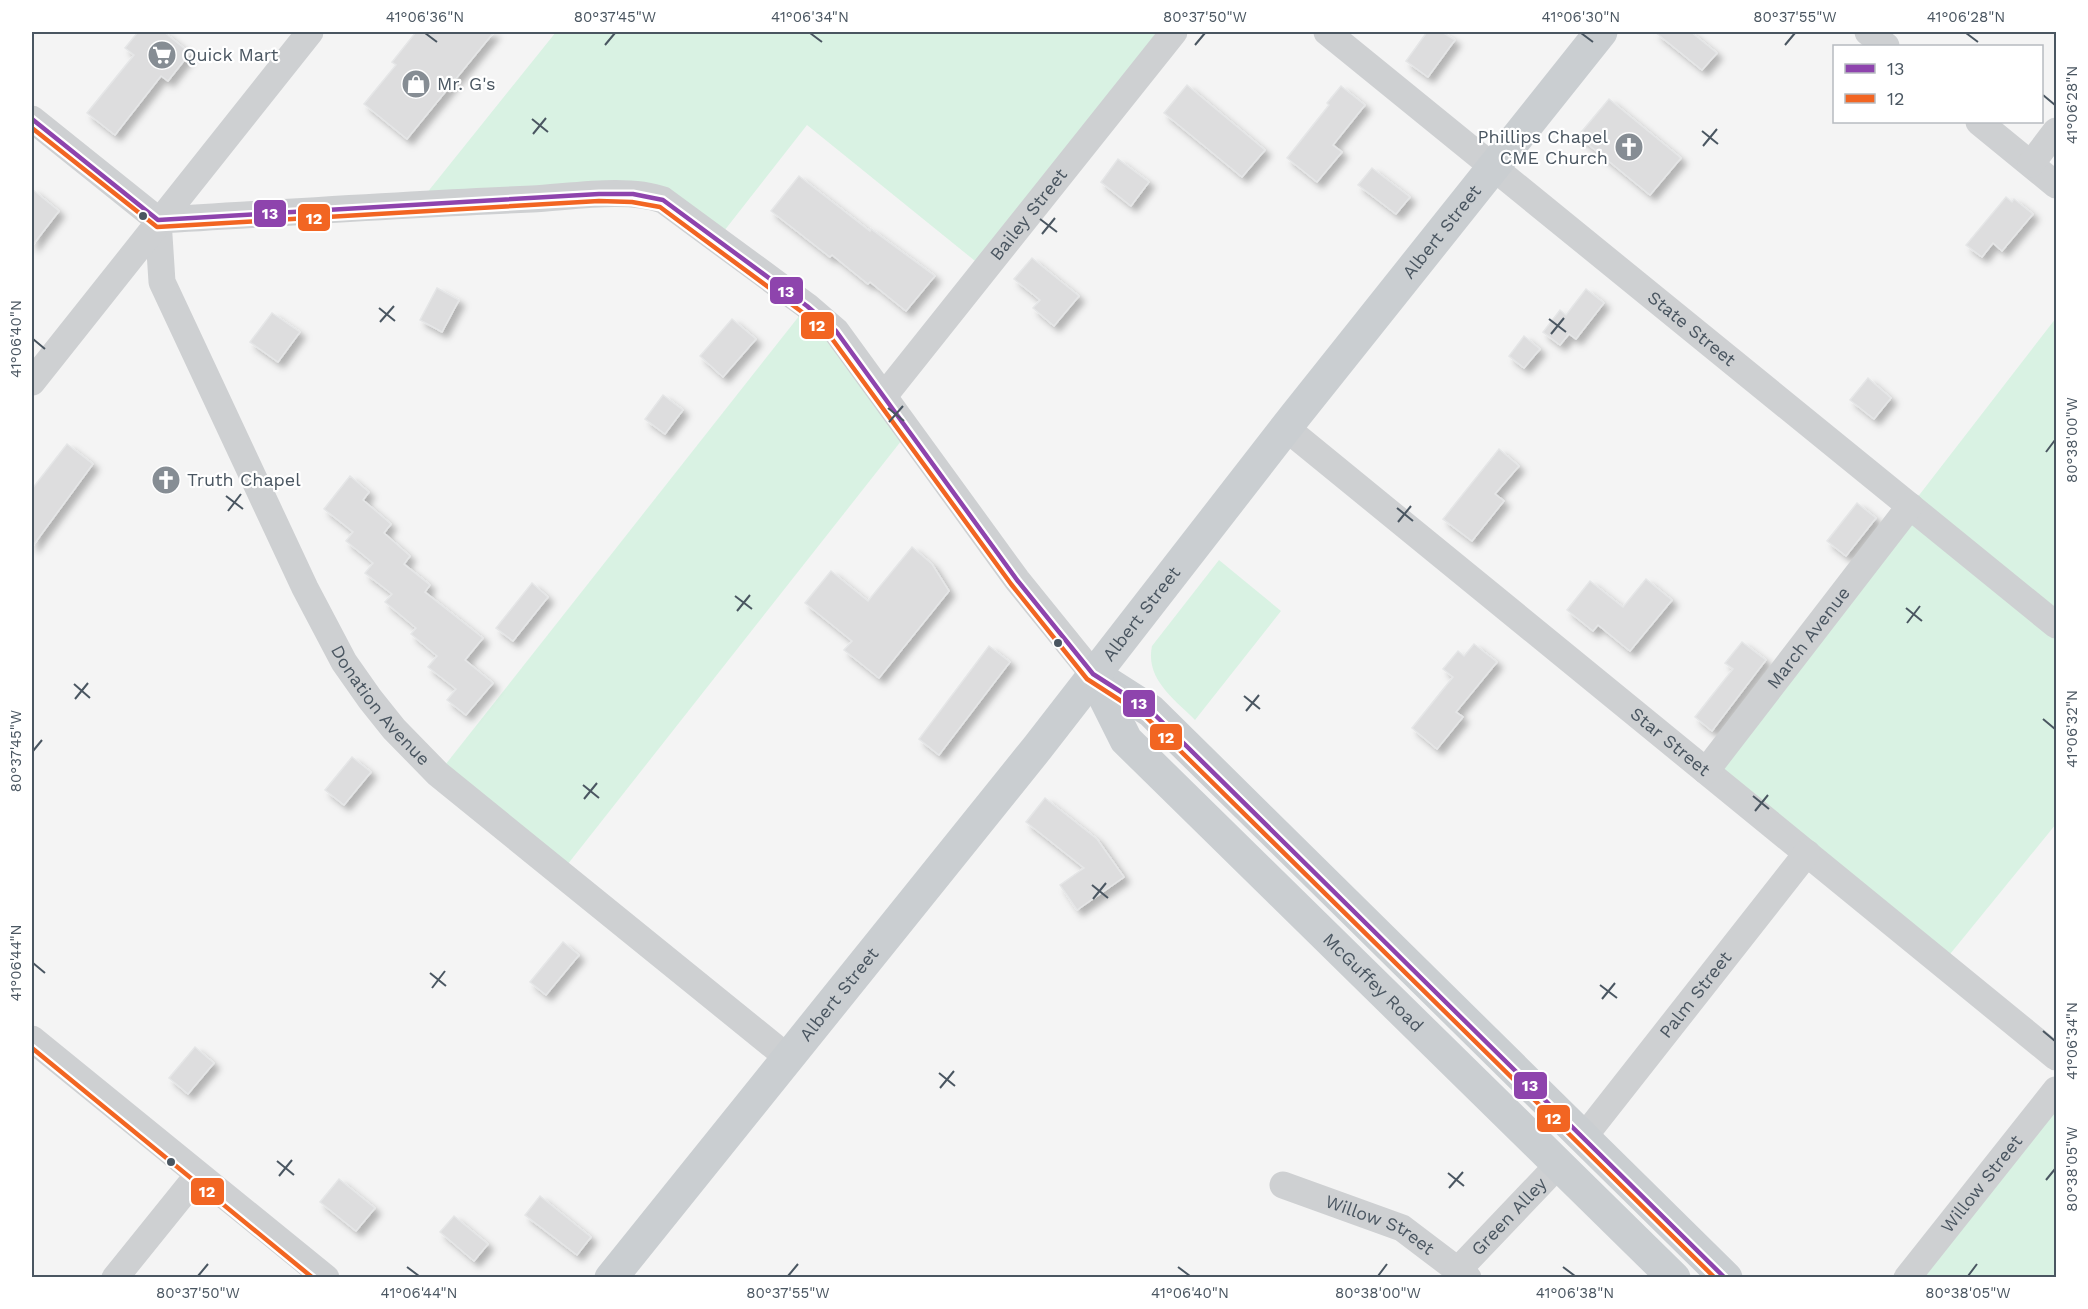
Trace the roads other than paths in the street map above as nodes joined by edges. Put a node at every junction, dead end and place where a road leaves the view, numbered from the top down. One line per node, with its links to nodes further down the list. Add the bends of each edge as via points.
1 (310, 32): 13 (street)
2 (1174, 32): 15 (street, Bailey Street)
3 (1327, 32): 11 (street, State Street)
4 (1600, 32): 11 (main road, Albert Street)
5 (1868, 32): 6 (street)
6 (1885, 45)
7 (32, 119): 13 (street)
8 (1980, 123): 10 (street)
9 (2056, 131): 10 (street)
10 (2031, 164): 12 (street)
11 (1493, 166): 16 (main road, Albert Street); 17 (street, State Street)
12 (2056, 185)
13 (158, 220): 14 (street); 15 (street, McGuffey Road, via 649,195 663,200 829,325); 23 (street, Donation Avenue, via 162,282 305,588 344,662 370,699 438,774)
14 (32, 382)
15 (884, 396): 19 (street, McGuffey Road, via 1017,580)
16 (1286, 428): 19 (main road, Albert Street); 20 (street, Star Street)
17 (1910, 506): 18 (street, State Street); 20 (street, March Avenue)
18 (2056, 625)
19 (1094, 674): 23 (main road, Albert Street); 26 (main road, McGuffey Road, via 1151,711); 27 (main road, McGuffey Road, via 1126,740)
20 (1706, 771): 21 (street, Star Street)
21 (1807, 853): 24 (street, Star Street); 26 (street, Palm Street)
22 (32, 1039): 28 (street)
23 (787, 1057): 33 (main road, Albert Street)
24 (2056, 1057)
25 (2056, 1090): 36 (street, Willow Street)
26 (1583, 1138): 35 (main road, McGuffey Road)
27 (1559, 1164): 30 (street, Green Alley); 34 (main road, McGuffey Road)
28 (198, 1175): 31 (street); 32 (street)
29 (1283, 1185): 30 (street, Willow Street, via 1402,1228)
30 (1463, 1274)
31 (115, 1278)
32 (326, 1278)
33 (611, 1278)
34 (1674, 1278)
35 (1726, 1278)
36 (1907, 1278)

